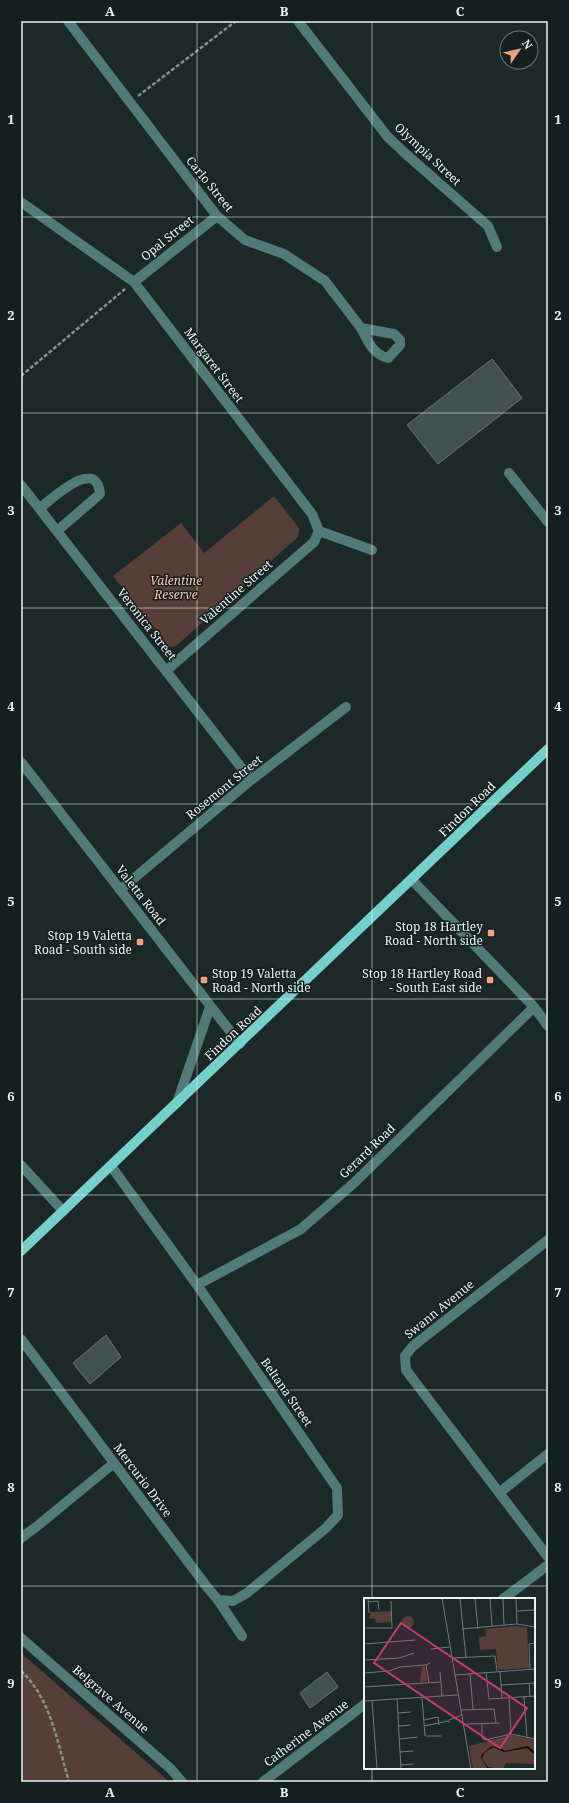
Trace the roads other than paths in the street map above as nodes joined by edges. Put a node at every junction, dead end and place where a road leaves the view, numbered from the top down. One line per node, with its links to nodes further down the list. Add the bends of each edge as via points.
1 (68, 21): 4 (street, Carlo Street)
2 (298, 21): 5 (street, Olympia Street, via 387,136 488,226)
3 (21, 202): 6 (street, Margaret Street)
4 (217, 216): 6 (street, Opal Street); 7 (street, Carlo Street, via 245,240 284,254 325,281)
5 (497, 247)
6 (134, 282): 13 (street, Margaret Street, via 312,514)
7 (362, 328)
8 (509, 473): 11 (street)
9 (21, 485): 10 (street, Veronica Street)
10 (40, 508): 12 (street, Veronica Street); 12 (street, via 78,480 87,477 94,479 99,485 100,494)
11 (548, 522)
12 (57, 531): 15 (street, Veronica Street)
13 (319, 531): 14 (street); 15 (street, Valentine Street, via 314,542)
14 (372, 550)
15 (167, 670): 19 (street, Veronica Street)
16 (346, 707): 19 (street, Rosemont Street)
17 (548, 749): 20 (main road, Findon Road)
18 (21, 762): 21 (street, Valetta Road)
19 (251, 780): 21 (street, Rosemont Street)
20 (412, 880): 23 (street); 25 (main road, Findon Road)
21 (120, 890): 22 (street, Valetta Road)
22 (210, 1007): 25 (street, Valetta Road); 26 (street)
23 (534, 1007): 24 (street); 32 (street, Gerard Road, via 354,1183 301,1229)
24 (548, 1026)
25 (240, 1044): 26 (main road, Findon Road)
26 (177, 1103): 28 (main road, Findon Road)
27 (21, 1165): 29 (street)
28 (111, 1166): 29 (main road, Findon Road); 32 (street, Beltana Street)
29 (63, 1211): 31 (main road, Findon Road)
30 (548, 1240): 36 (street, Swann Avenue, via 413,1346 405,1356 406,1370)
31 (21, 1251)
32 (197, 1285): 41 (street, Beltana Street, via 337,1488 338,1501 338,1515 308,1543 233,1601)
33 (21, 1339): 35 (street, Mercurio Drive)
34 (548, 1454): 36 (street)
35 (114, 1463): 37 (street); 41 (street, Mercurio Drive)
36 (499, 1493): 38 (street)
37 (21, 1538)
38 (548, 1557)
39 (548, 1564): 40 (street)
40 (504, 1598)
41 (218, 1600): 42 (street, Mercurio Drive)
42 (242, 1636)
43 (21, 1638): 45 (street, Belgrave Avenue, via 172,1769)
44 (364, 1705): 46 (street, Catherine Avenue)
45 (182, 1782)
46 (263, 1782)

